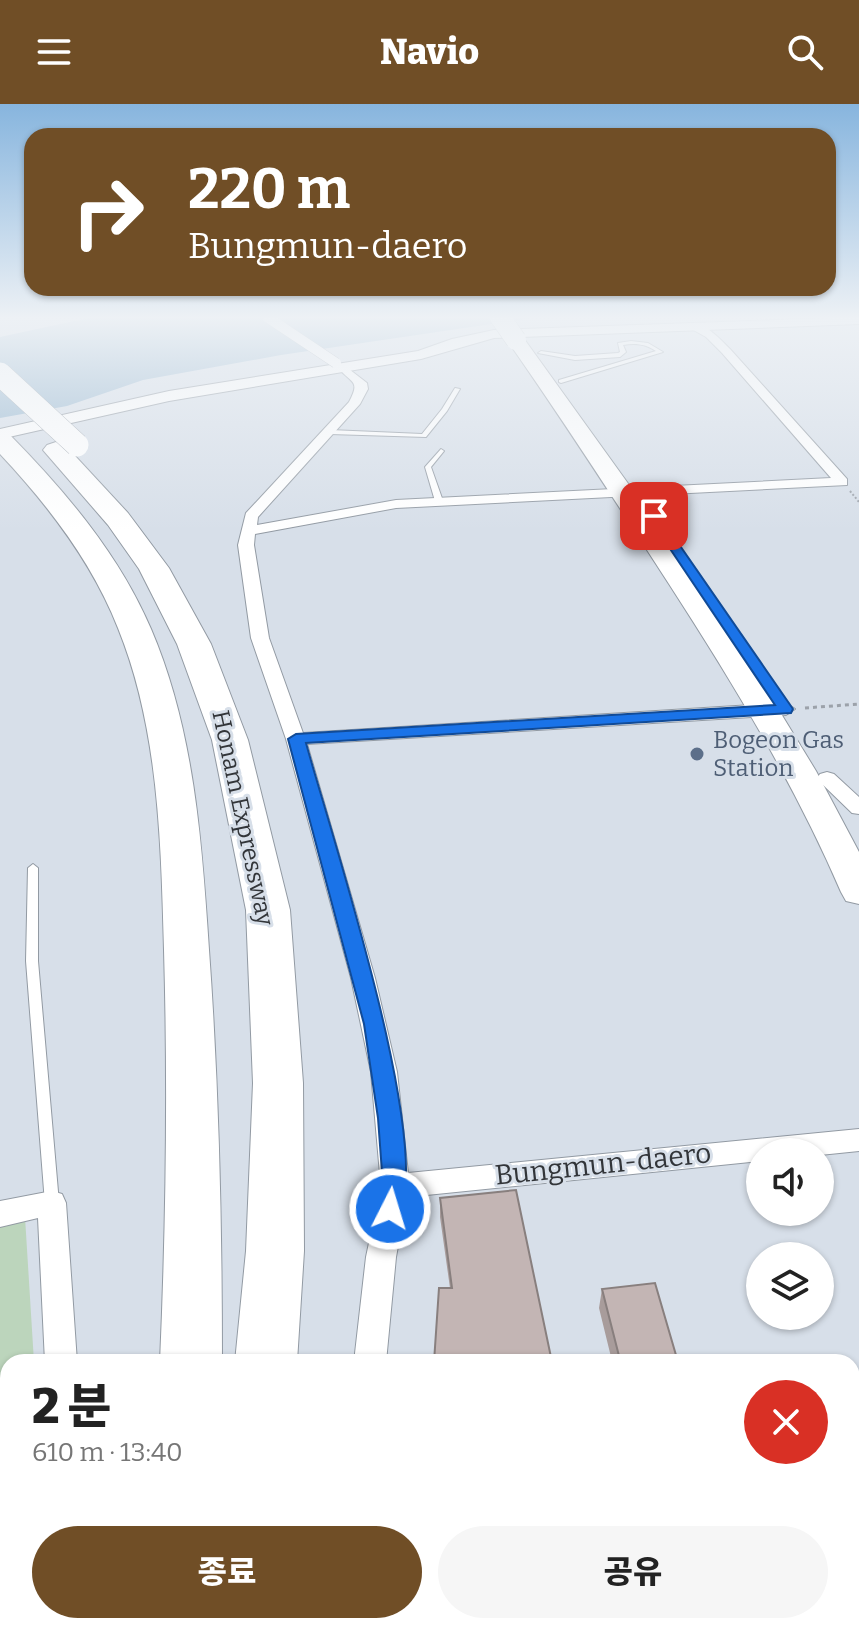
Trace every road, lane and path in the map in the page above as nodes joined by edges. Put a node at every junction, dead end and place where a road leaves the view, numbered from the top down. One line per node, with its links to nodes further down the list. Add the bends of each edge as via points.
1 (5, 388): 10 (highway, bridge)
2 (213, 388): 10 (street, via 169,396)
3 (362, 388): 9 (street)
4 (556, 388): 12 (main road)
5 (566, 388): 12 (main road)
6 (759, 388): 12 (street, via 842,482)
7 (457, 389): 9 (lane, via 424,436)
8 (0, 396): 10 (highway, Honam Expressway)
9 (330, 432): 14 (street, via 251,516)
10 (25, 449): 28 (highway, via 62,539 145,708 163,874 166,965 168,1197); 29 (highway, Honam Expressway, via 117,591 145,656 165,732 181,860 192,1051); 30 (highway, Honam Expressway, via 118,519 154,568 189,632 230,740 268,910 278,1083 275,1251)
11 (441, 451): 13 (lane, via 428,467)
12 (630, 492): 13 (street); 16 (main road)
13 (439, 501): 14 (street, via 378,506)
14 (247, 531): 17 (street, via 247,566 260,638)
15 (859, 704): 16 (path)
16 (776, 710): 17 (street); 18 (main road); 22 (main road)
17 (296, 739): 24 (street, via 374,1024)
18 (827, 778): 19 (street); 20 (main road)
19 (859, 808)
20 (859, 838)
21 (33, 868): 25 (lane, via 32,961)
22 (859, 892)
23 (859, 1140): 24 (street, Bungmun-daero)
24 (395, 1186): 31 (street)
25 (52, 1203): 26 (street); 27 (street)
26 (0, 1214)
27 (61, 1354)
28 (162, 1354)
29 (191, 1354)
30 (267, 1354)
31 (371, 1354)

